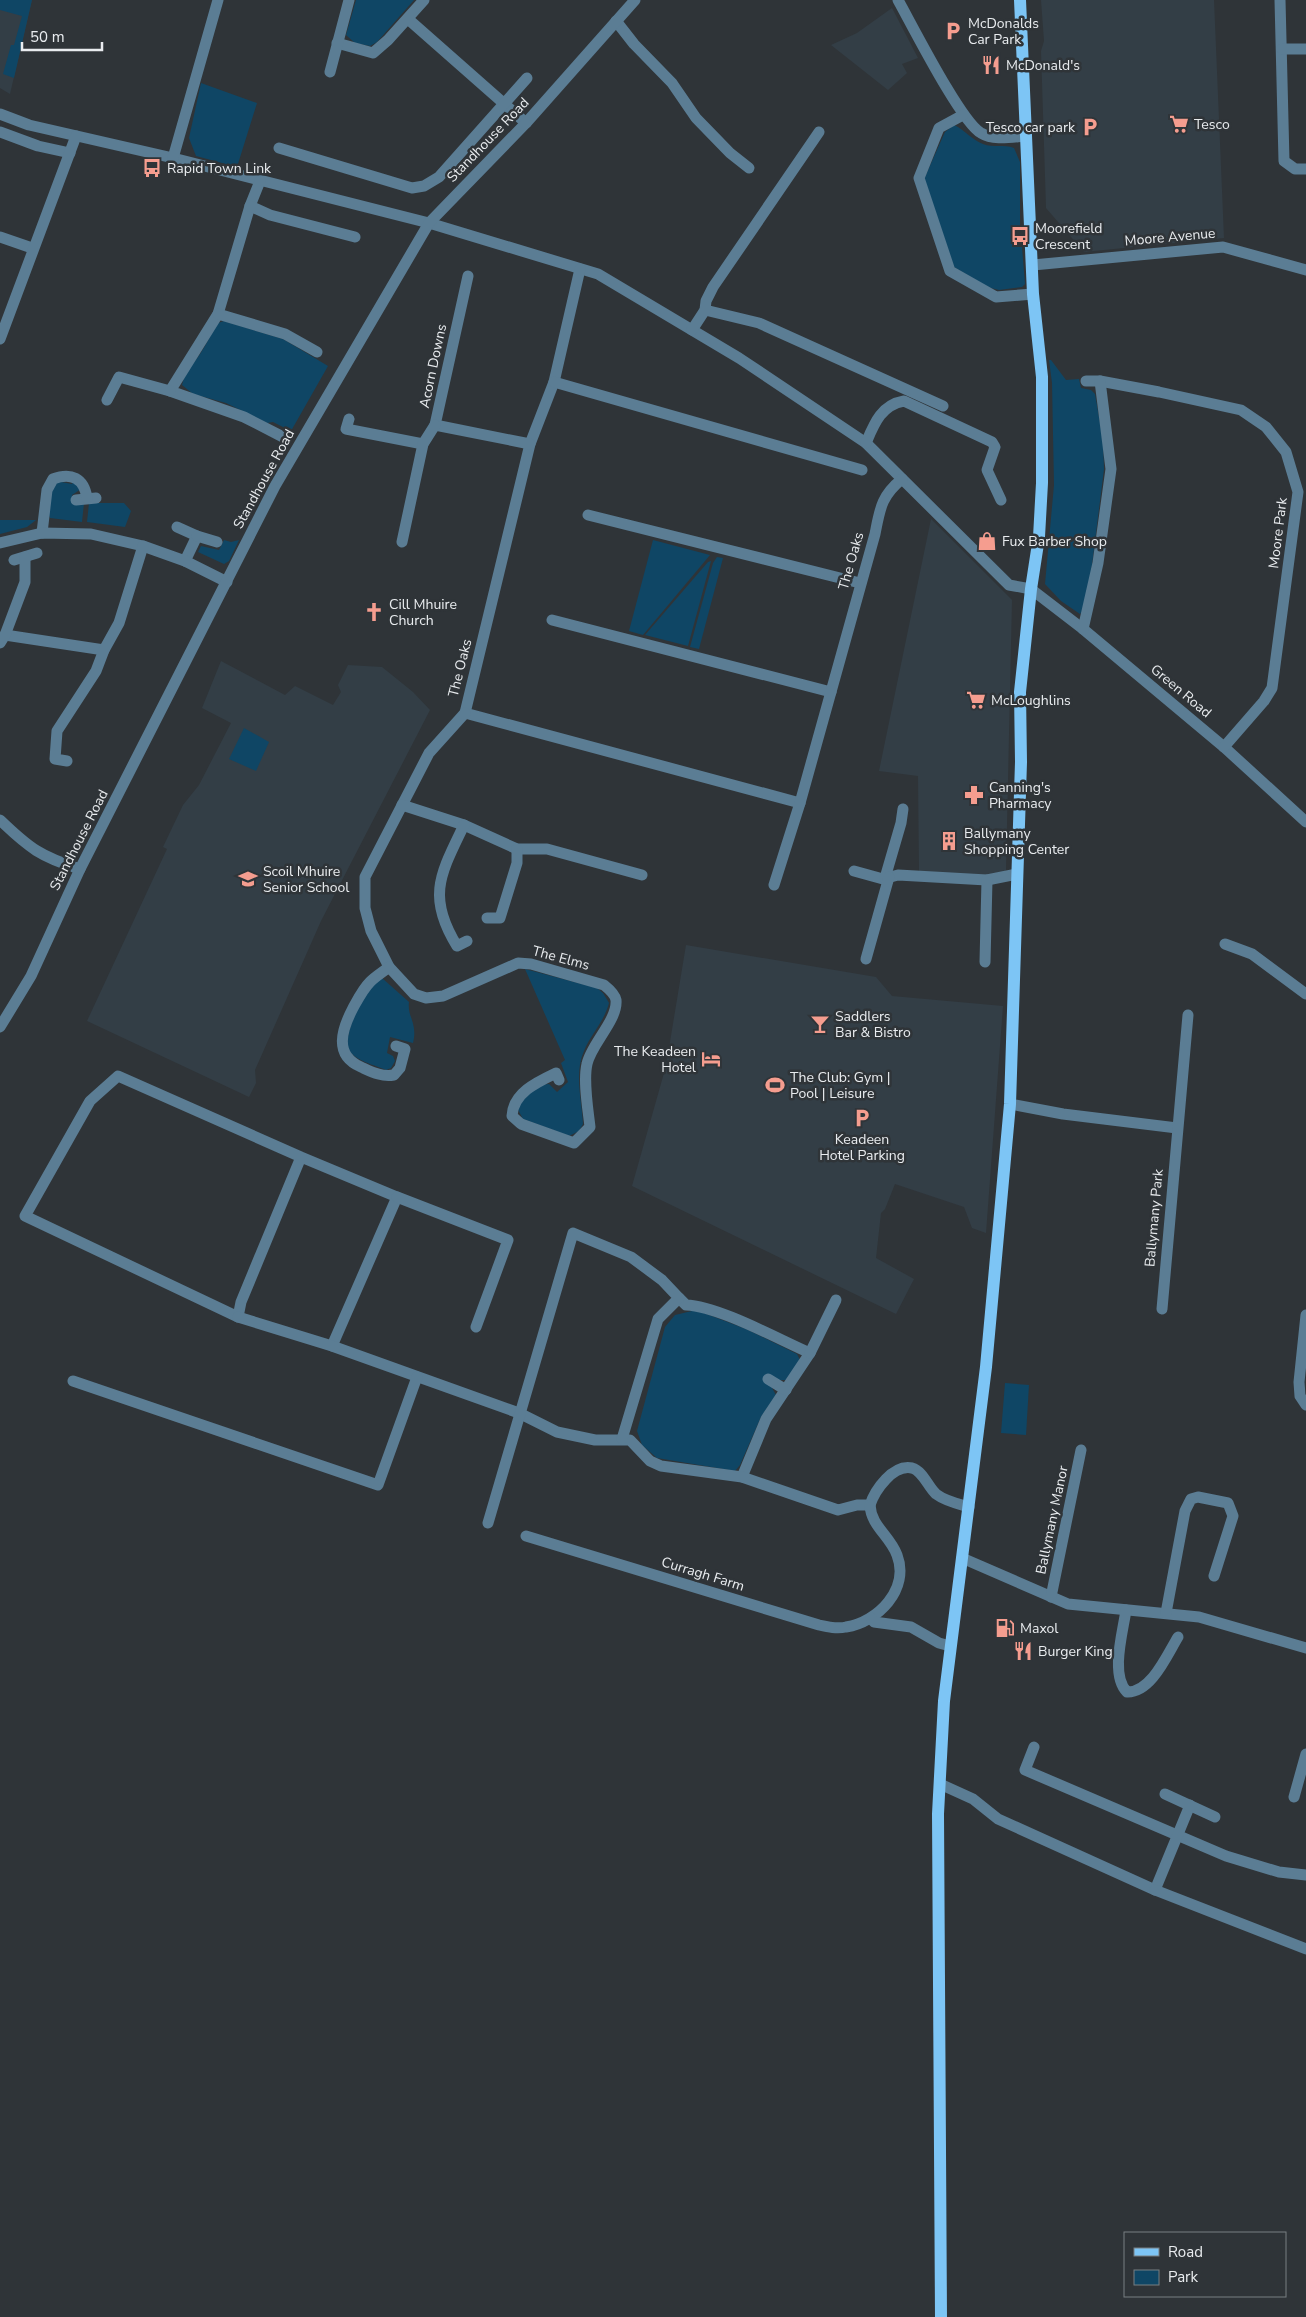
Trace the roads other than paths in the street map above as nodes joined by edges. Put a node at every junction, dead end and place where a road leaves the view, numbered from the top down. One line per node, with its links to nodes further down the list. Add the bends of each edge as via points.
1 (218, 0): 25 (street)
2 (349, 0): 10 (street)
3 (424, 0): 8 (street)
4 (635, 0): 9 (street, Standhouse Road)
5 (898, 0): 17 (street)
6 (1020, 0): 22 (main road)
7 (1280, 0): 11 (street)
8 (408, 19): 10 (street, via 373,54); 15 (street)
9 (616, 21): 18 (street, Standhouse Road); 26 (street, via 672,83 696,118)
10 (337, 43): 13 (street)
11 (1282, 49): 12 (street); 27 (street, via 1284,161 1295,169)
12 (1306, 49)
13 (330, 72)
14 (527, 78): 15 (street)
15 (505, 103): 18 (street); 23 (street, via 439,177 419,188)
16 (0, 114): 21 (street, via 29,125)
17 (963, 115): 22 (street, via 980,133 996,138); 38 (street, via 939,128 919,178 950,271 996,297)
18 (526, 123): 30 (street, Standhouse Road)
19 (0, 132): 24 (street)
20 (818, 132): 39 (street, via 713,287)
21 (76, 136): 24 (street); 25 (street)
22 (1026, 136): 34 (main road)
23 (279, 148)
24 (70, 153): 33 (street)
25 (173, 158): 28 (street)
26 (749, 168)
27 (1306, 169)
28 (260, 181): 29 (street); 30 (street)
29 (250, 206): 32 (street, via 270,215); 40 (street)
30 (428, 223): 35 (street); 70 (street, Standhouse Road, via 275,486)
31 (0, 236): 33 (street)
32 (355, 237)
33 (32, 248): 42 (street)
34 (1033, 265): 36 (street, Moore Avenue, via 1223,247); 38 (main road)
35 (580, 269): 41 (street, via 598,274); 45 (street, The Oaks)
36 (1306, 270)
37 (468, 276): 51 (street, Acorn Downs)
38 (1033, 294): 72 (main road, via 1042,378 1042,483 1039,537)
39 (705, 310): 41 (street); 49 (street, via 759,323)
40 (218, 314): 43 (street, via 285,334); 47 (street)
41 (692, 330): 53 (street)
42 (0, 339)
43 (317, 352)
44 (1100, 381): 46 (street, Moore Park); 74 (street, via 1111,469 1098,563); 79 (street, Moore Park, via 1241,410 1266,427 1286,452 1298,492 1272,688)
45 (554, 382): 55 (street, The Oaks); 56 (street)
46 (1086, 382)
47 (170, 391): 48 (street, via 119,376); 52 (street, via 244,417)
48 (107, 400)
49 (943, 406)
50 (348, 419): 54 (street, via 346,429)
51 (435, 425): 54 (street); 55 (street, Acorn Downs)
52 (283, 437)
53 (866, 443): 57 (street); 59 (street, via 884,411 893,403 904,402 992,442 995,447 988,470)
54 (423, 444): 65 (street)
55 (530, 444): 78 (street, The Oaks)
56 (862, 470)
57 (902, 479): 71 (street, The Oaks, via 888,490 879,511); 72 (street, via 1008,585)
58 (86, 499): 62 (street, via 86,489 81,481 72,476 52,479 47,490)
59 (1000, 500)
60 (588, 515): 71 (street)
61 (177, 527): 63 (street)
62 (42, 533): 66 (street); 67 (street, via 92,534)
63 (198, 536): 64 (street); 69 (street)
64 (218, 542)
65 (402, 542)
66 (0, 543)
67 (143, 546): 69 (street); 76 (street, via 119,623)
68 (37, 553): 75 (street, via 19,558 25,582)
69 (185, 561): 70 (street)
70 (227, 582): 88 (street, Standhouse Road)
71 (860, 583): 77 (street, The Oaks)
72 (1031, 589): 74 (street, Green Road); 90 (main road, via 1020,692)
73 (552, 620): 77 (street)
74 (1083, 630): 79 (street, Green Road)
75 (3, 639): 76 (street)
76 (104, 650): 80 (street, via 96,671 57,731 55,759)
77 (831, 692): 81 (street, The Oaks)
78 (465, 713): 81 (street, The Oaks); 82 (street, The Elms, via 429,753)
79 (1224, 747): 85 (street, Green Road)
80 (67, 761)
81 (800, 803): 94 (street, The Oaks)
82 (402, 805): 86 (street); 100 (street, The Elms, via 365,877 365,908)
83 (903, 809): 92 (street)
84 (0, 820): 88 (street, via 26,845 49,859)
85 (1306, 822)
86 (464, 825): 87 (street); 96 (street, via 442,873 438,894 447,931 456,946)
87 (517, 849): 91 (street, via 547,850); 95 (street, via 517,863 500,918)
88 (80, 868): 103 (street, Standhouse Road, via 31,976)
89 (854, 871): 92 (street)
90 (1017, 874): 93 (street); 106 (main road)
91 (642, 875)
92 (887, 878): 93 (street, via 898,875); 98 (street)
93 (987, 880): 99 (street)
94 (774, 885)
95 (488, 918)
96 (467, 941)
97 (1224, 944): 101 (street, via 1252,954)
98 (866, 959)
99 (985, 962)
100 (389, 967): 104 (street, via 369,982 359,997 345,1025 341,1042 343,1053 354,1064 384,1077 394,1075 400,1068 404,1049); 105 (street, The Elms, via 414,994 426,998 443,996 518,963 604,985 616,1001 586,1065 590,1126 574,1143 521,1124 512,1116 520,1097 533,1085 556,1073)
101 (1306, 994)
102 (1188, 1015): 107 (street, Ballymany Park)
103 (0, 1027)
104 (396, 1046)
105 (559, 1080)
106 (1010, 1104): 107 (street); 128 (main road, via 986,1367)
107 (1177, 1128): 112 (street, Ballymany Park)
108 (301, 1156): 109 (street); 114 (street, via 241,1302); 114 (street, via 118,1076 90,1101 25,1216)
109 (397, 1197): 115 (street, via 508,1240); 116 (street)
110 (679, 1298): 117 (street, via 686,1305 696,1305 745,1323); 123 (street, via 662,1280 631,1257 573,1233); 124 (street, via 658,1319)
111 (836, 1300): 117 (street)
112 (1162, 1309)
113 (1306, 1315): 122 (street, via 1299,1382 1300,1396)
114 (238, 1317): 116 (street)
115 (476, 1327)
116 (332, 1346): 118 (street)
117 (810, 1353): 121 (street)
118 (417, 1377): 120 (street, via 378,1485); 123 (street)
119 (768, 1378): 121 (street)
120 (73, 1381)
121 (786, 1390): 126 (street, via 766,1419)
122 (1306, 1405)
123 (519, 1413): 124 (street, via 557,1432 595,1440); 129 (street)
124 (622, 1439): 126 (street, via 630,1440 650,1461 661,1466)
125 (1081, 1450): 133 (street, Ballymany Manor)
126 (742, 1477): 127 (street, via 838,1510)
127 (870, 1505): 128 (street, via 892,1474 912,1468 945,1500); 136 (street, Curragh Farm, via 876,1525 898,1555 901,1571 893,1594 883,1609)
128 (969, 1507): 131 (main road)
129 (488, 1523)
130 (526, 1536): 136 (street, Curragh Farm, via 819,1625 846,1627)
131 (962, 1558): 133 (street, Ballymany Manor); 138 (main road)
132 (1214, 1576): 135 (street, via 1233,1516 1228,1503 1198,1497 1191,1499 1185,1511)
133 (1052, 1596): 134 (street, Ballymany Manor, via 1068,1604)
134 (1126, 1610): 135 (street, Ballymany Manor); 137 (street, via 1117,1673 1127,1692 1135,1692 1148,1683)
135 (1166, 1613): 139 (street, Ballymany Manor, via 1199,1617)
136 (871, 1618): 138 (street, via 874,1622 911,1627)
137 (1178, 1638)
138 (950, 1646): 142 (main road)
139 (1306, 1648)
140 (1034, 1747): 147 (street, via 1025,1770)
141 (1306, 1754): 144 (street)
142 (940, 1784): 149 (street, via 972,1799 998,1819); 151 (main road, via 938,2022)
143 (1165, 1794): 145 (street)
144 (1294, 1797)
145 (1190, 1805): 146 (street); 147 (street)
146 (1214, 1817)
147 (1178, 1835): 148 (street, via 1266,1869); 149 (street)
148 (1306, 1874)
149 (1155, 1890): 150 (street)
150 (1306, 1949)
151 (942, 2317)

